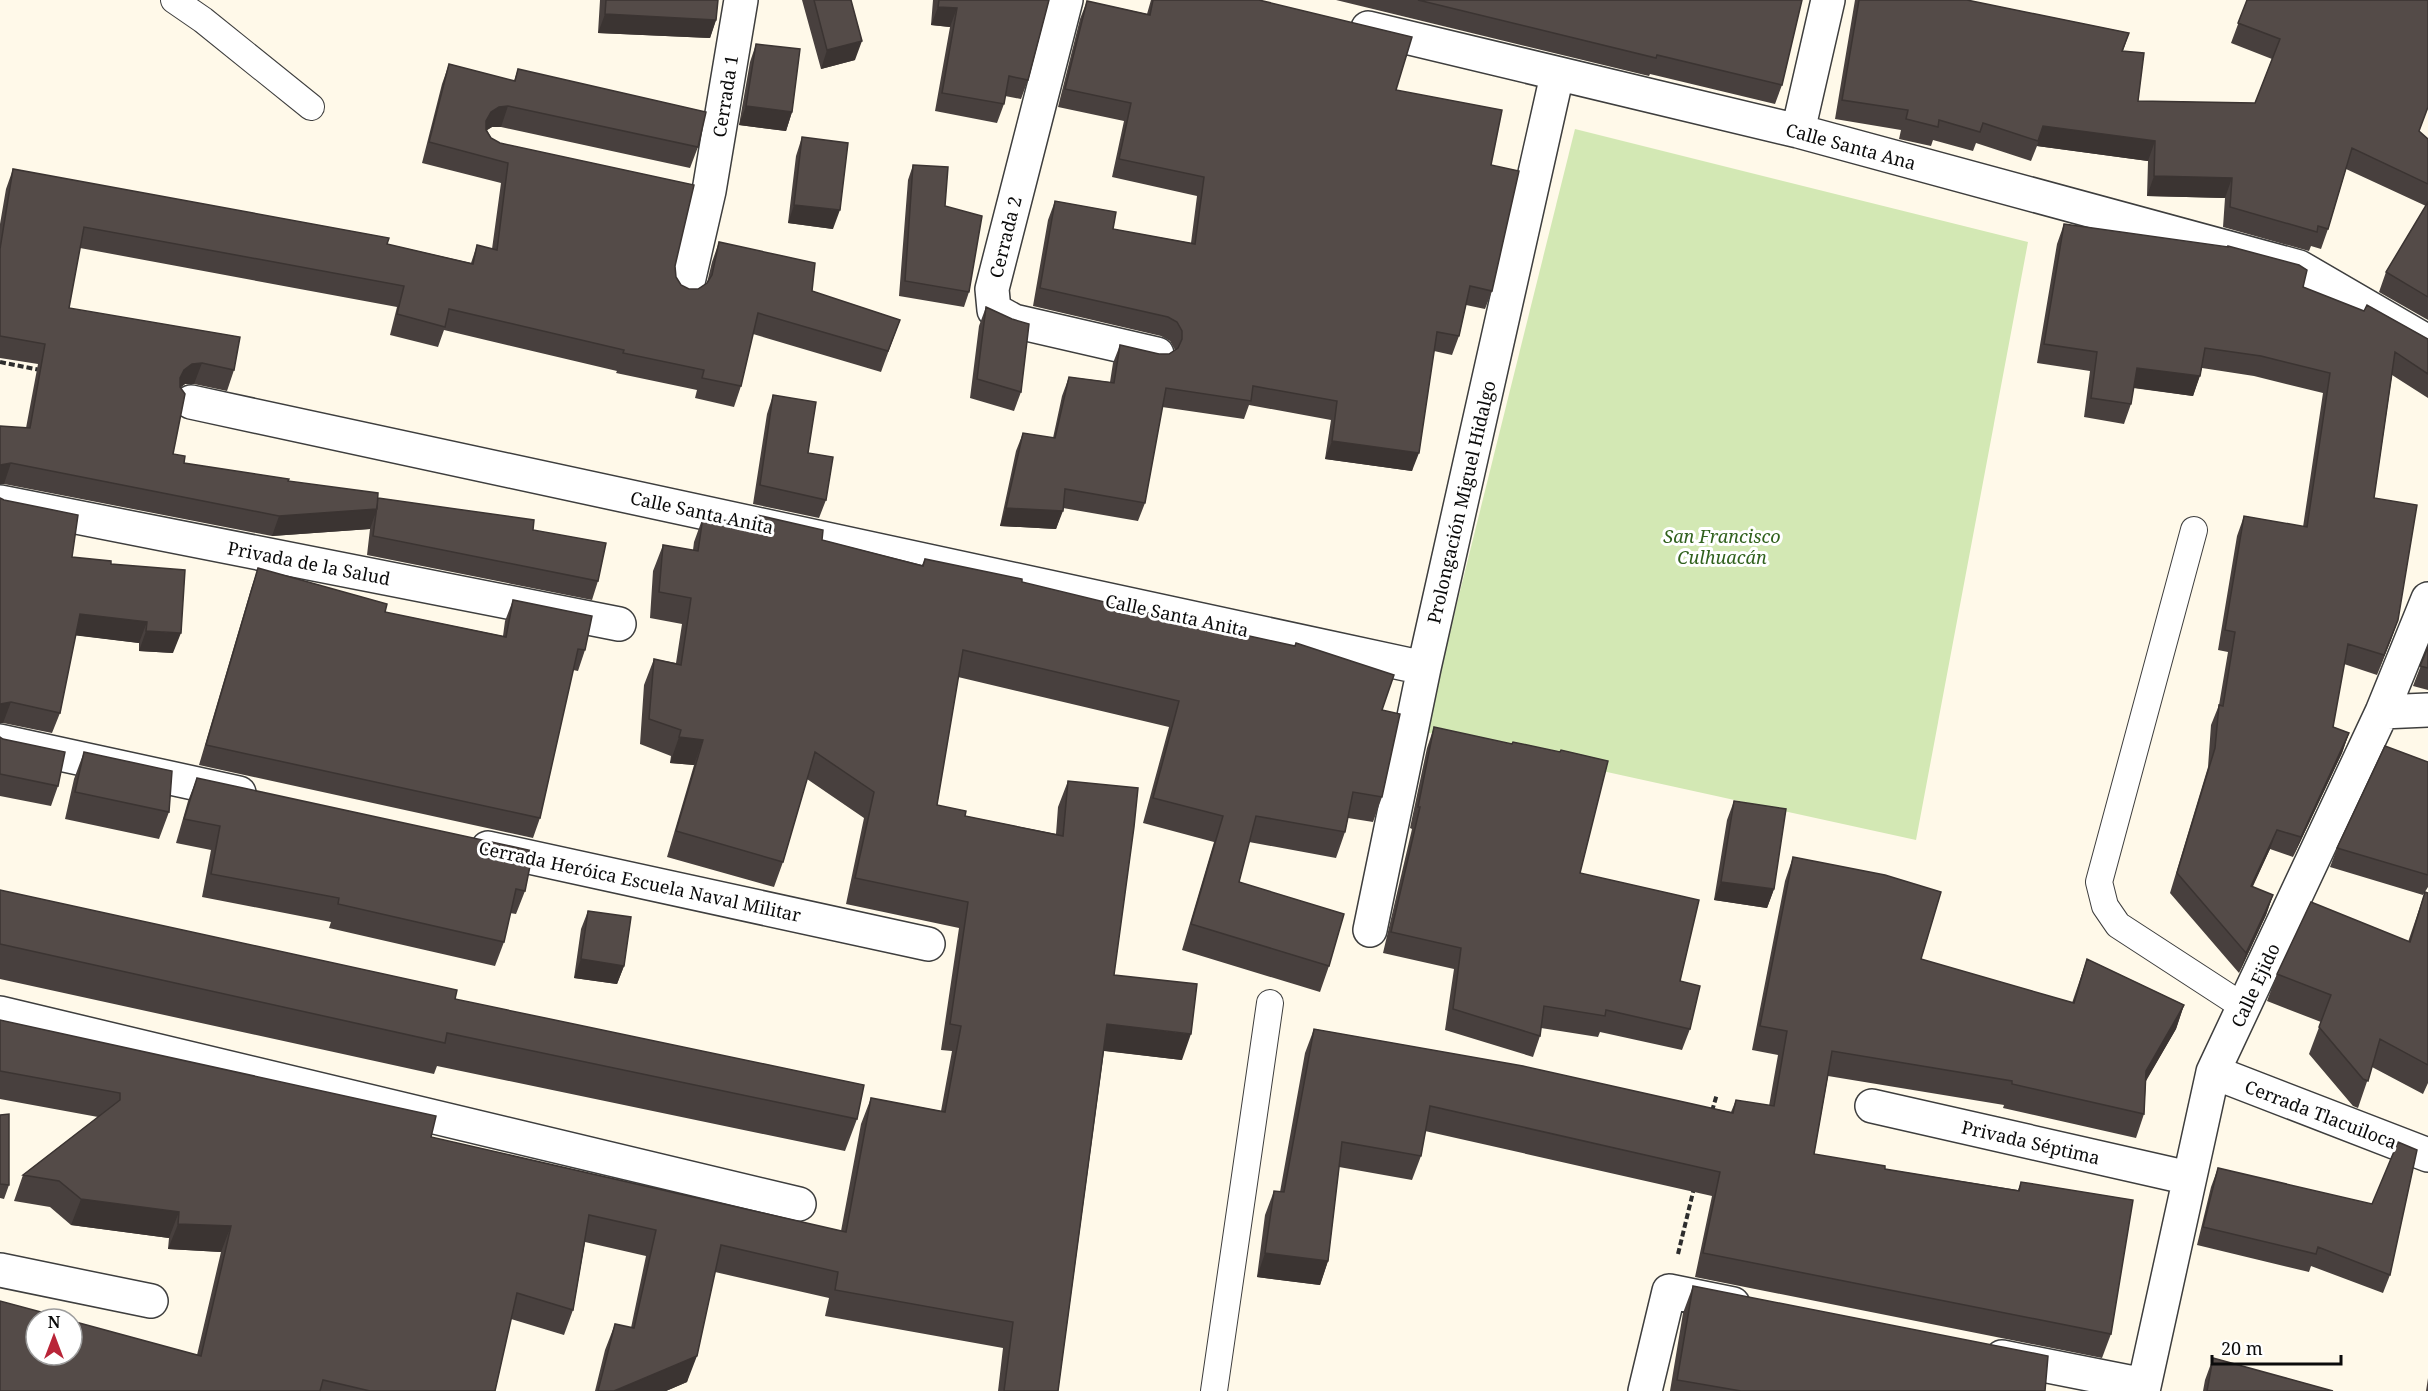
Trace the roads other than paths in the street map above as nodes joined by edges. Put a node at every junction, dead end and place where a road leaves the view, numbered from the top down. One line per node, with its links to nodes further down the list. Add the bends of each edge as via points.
1 (174, 0): 7 (lane)
2 (741, 0): 10 (street, Cerrada 1)
3 (1066, 0): 13 (street, Cerrada 2, via 992,289 994,310 1014,321)
4 (1828, 0): 8 (street)
5 (1337, 20): 6 (street, Calle Santa Ana)
6 (1557, 75): 8 (street, Calle Santa Ana); 19 (street, Prolongación Miguel Hidalgo)
7 (311, 106)
8 (1798, 131): 12 (street, Calle Santa Ana, via 2299,267)
9 (676, 184): 10 (street)
10 (709, 191): 11 (street, Cerrada 1)
11 (686, 291)
12 (2428, 342)
13 (1157, 354)
14 (191, 402): 19 (street, Calle Santa Anita)
15 (0, 502): 18 (street, Privada de la Salud)
16 (2194, 530): 28 (lane, via 2099,882 2105,906 2118,925)
17 (2428, 599): 21 (street, Calle Ejido)
18 (619, 624)
19 (1424, 668): 25 (street, Prolongación Miguel Hidalgo)
20 (2428, 710): 21 (street)
21 (2382, 712): 28 (street, Calle Ejido)
22 (0, 741): 23 (street)
23 (267, 800)
24 (464, 843): 26 (street, Cerrada Heróica Escuela Naval Militar)
25 (1370, 930)
26 (928, 944)
27 (1270, 1003): 40 (lane)
28 (2244, 1007): 30 (street, Calle Ejido)
29 (0, 1013): 34 (street)
30 (2213, 1072): 32 (street, Cerrada Tlacuiloca); 33 (street, Calle Ejido)
31 (1872, 1106): 33 (street, Privada Séptima)
32 (2428, 1155)
33 (2189, 1178): 39 (street, Calle Ejido)
34 (799, 1204)
35 (0, 1270): 36 (street)
36 (151, 1301)
37 (1761, 1309): 41 (street, via 1669,1291)
38 (1970, 1350): 39 (street)
39 (2143, 1388)
40 (1214, 1391)
41 (1645, 1391)

